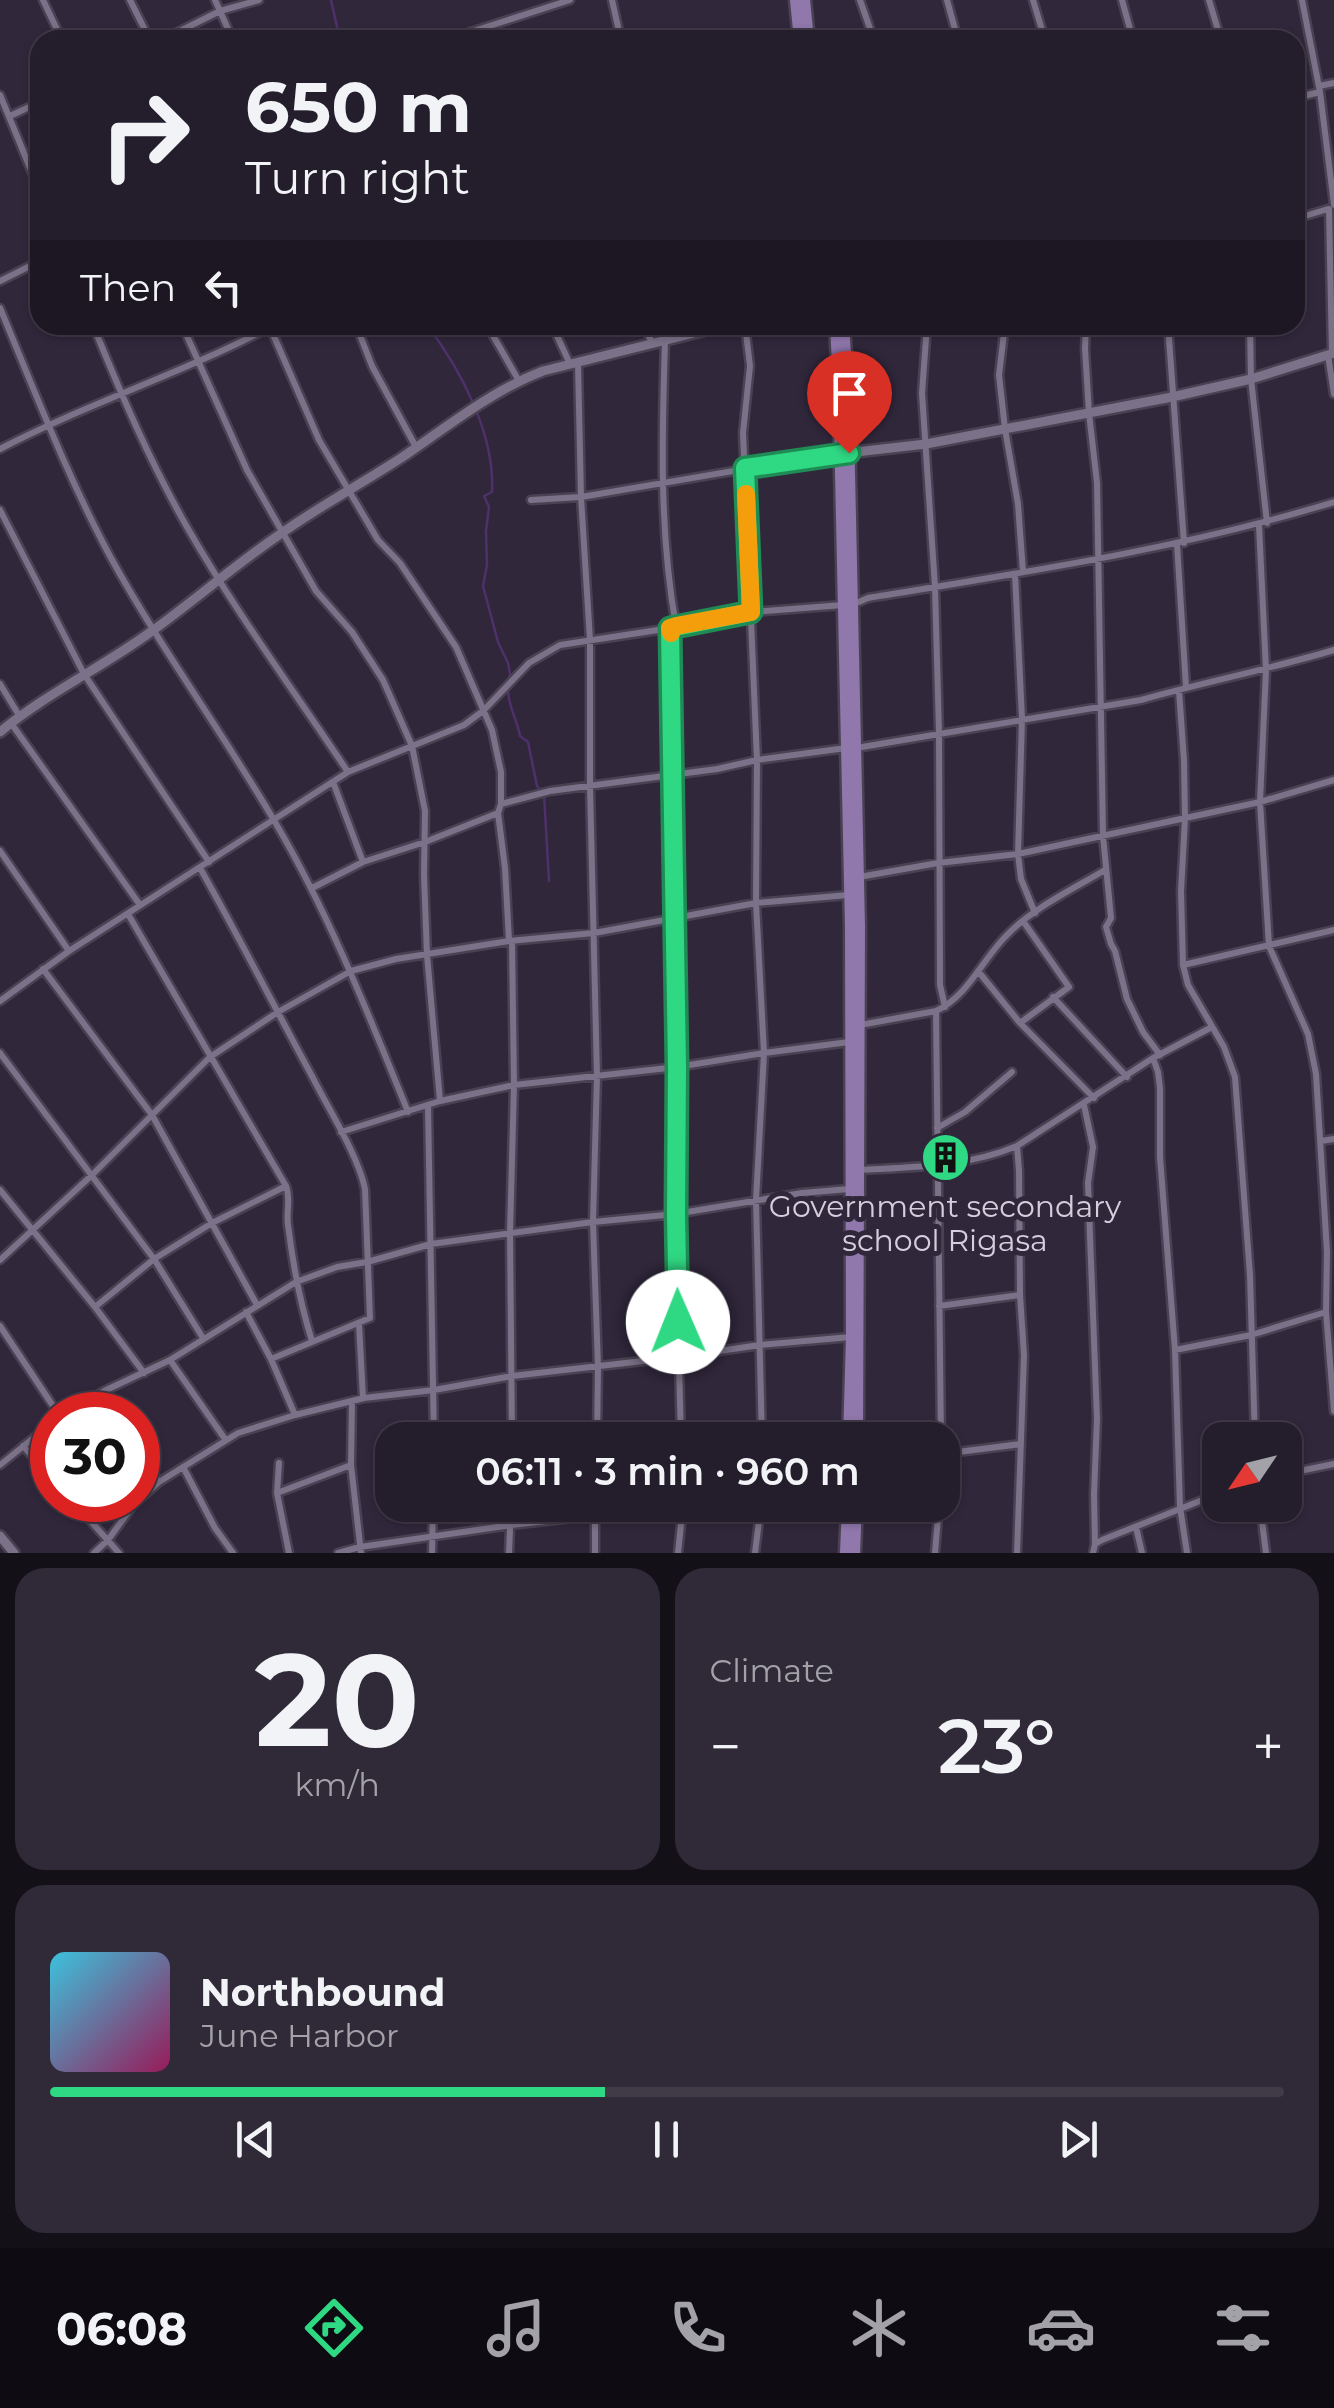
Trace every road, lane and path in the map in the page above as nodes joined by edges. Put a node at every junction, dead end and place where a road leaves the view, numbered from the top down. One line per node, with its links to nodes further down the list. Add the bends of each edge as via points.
1 (43, 0): 16 (street)
2 (130, 0): 17 (street)
3 (215, 0): 15 (street)
4 (259, 0): 15 (street)
5 (570, 0): 20 (street)
6 (612, 0): 21 (street)
7 (794, 0): 22 (main road)
8 (805, 0): 23 (main road)
9 (860, 0): 24 (street)
10 (947, 0): 25 (street)
11 (1032, 0): 26 (street)
12 (1122, 0): 27 (street)
13 (1209, 0): 28 (street)
14 (1302, 0): 30 (street)
15 (220, 11): 18 (street); 19 (street)
16 (57, 30)
17 (145, 30)
18 (182, 30)
19 (229, 30)
20 (477, 30)
21 (619, 30)
22 (798, 30)
23 (808, 30)
24 (870, 30)
25 (955, 30)
26 (1042, 30)
27 (1130, 30)
28 (1218, 30)
29 (1334, 83): 30 (street)
30 (1319, 89): 31 (street); 36 (street)
31 (1305, 94)
32 (0, 95): 34 (street)
33 (30, 107): 34 (street)
34 (10, 116): 35 (street)
35 (30, 167)
36 (1332, 207): 37 (street); 60 (street)
37 (1305, 216)
38 (30, 266): 39 (street)
39 (0, 281)
40 (0, 308): 69 (street)
41 (97, 335): 66 (street)
42 (186, 335): 61 (street)
43 (253, 335): 61 (street)
44 (275, 335): 77 (street, via 319,440)
45 (360, 335): 72 (street)
46 (493, 335): 64 (street)
47 (558, 335): 62 (street)
48 (648, 335): 59 (street)
49 (687, 335): 58 (street)
50 (746, 335): 75 (street)
51 (836, 335): 74 (main road)
52 (845, 335): 74 (main road)
53 (926, 335): 71 (street)
54 (1004, 335): 70 (street, via 999,374)
55 (1086, 335): 68 (street)
56 (1169, 335): 67 (street)
57 (1250, 335): 63 (street)
58 (664, 341): 59 (street); 76 (street)
59 (653, 344): 62 (street)
60 (1331, 354): 63 (street); 65 (street)
61 (198, 363): 66 (street); 83 (street)
62 (574, 364): 64 (street); 78 (street)
63 (1251, 380): 67 (street); 82 (street)
64 (518, 381): 72 (street)
65 (1334, 394)
66 (122, 395): 69 (street); 87 (street)
67 (1172, 397): 68 (street); 84 (street)
68 (1089, 413): 70 (street); 85 (street)
69 (49, 424): 73 (street); 92 (street)
70 (1005, 428): 71 (street); 86 (street, via 1018,504)
71 (926, 444): 74 (street); 88 (street)
72 (416, 448): 77 (street)
73 (0, 449)
74 (844, 453): 75 (street); 89 (main road)
75 (745, 468): 76 (street); 90 (street)
76 (661, 483): 78 (street); 91 (street)
77 (350, 491): 83 (street); 100 (street, via 456,647)
78 (581, 497): 79 (street); 93 (street)
79 (531, 500)
80 (1334, 502): 82 (street)
81 (0, 510): 96 (street)
82 (1263, 524): 84 (street); 95 (street)
83 (282, 532): 87 (street); 105 (street, via 316,591 383,680)
84 (1181, 544): 85 (street); 98 (street)
85 (1099, 560): 86 (street); 99 (street)
86 (1019, 573): 88 (street); 101 (street)
87 (218, 578): 92 (street); 108 (street)
88 (934, 587): 89 (street); 104 (street)
89 (849, 604): 90 (street); 106 (main road)
90 (751, 612): 91 (street); 107 (street)
91 (673, 628): 93 (street); 109 (street)
92 (152, 631): 96 (street); 117 (street)
93 (590, 640): 100 (street, via 543,654); 112 (street)
94 (1334, 650): 95 (street)
95 (1266, 670): 98 (street); 113 (street)
96 (84, 674): 102 (street); 122 (street)
97 (0, 684): 102 (street)
98 (1182, 688): 99 (street); 116 (street)
99 (1102, 708): 101 (street); 118 (street)
100 (482, 711): 105 (street); 114 (street, via 496,747)
101 (1022, 719): 104 (street); 121 (street)
102 (15, 720): 103 (street); 131 (street)
103 (0, 732)
104 (939, 733): 106 (street); 124 (street)
105 (412, 746): 108 (street); 119 (street)
106 (851, 748): 107 (street); 127 (main road); 129 (main road)
107 (757, 760): 109 (street); 130 (street)
108 (348, 772): 111 (street)
109 (674, 774): 112 (street); 134 (street)
110 (1334, 780): 113 (street)
111 (333, 782): 117 (street); 123 (street)
112 (590, 786): 114 (street); 137 (street)
113 (1260, 802): 116 (street); 139 (street)
114 (501, 804): 115 (street)
115 (498, 814): 119 (street); 138 (street)
116 (1185, 819): 118 (street); 142 (street)
117 (274, 820): 122 (street); 128 (street)
118 (1102, 836): 121 (street); 126 (street)
119 (425, 842): 123 (street); 141 (street)
120 (0, 851): 140 (street)
121 (1018, 854): 124 (street); 132 (street)
122 (209, 862): 125 (street)
123 (363, 862): 128 (street)
124 (938, 864): 127 (street); 148 (street)
125 (200, 868): 131 (street); 150 (street)
126 (1105, 870): 132 (street); 158 (street, via 1111,918 1106,927 1127,999)
127 (859, 877): 152 (main road)
128 (312, 888): 144 (street)
129 (850, 895): 130 (street); 154 (main road)
130 (756, 904): 134 (street); 156 (street)
131 (140, 906): 133 (street)
132 (1035, 913): 135 (street)
133 (128, 914): 140 (street); 157 (street)
134 (674, 920): 137 (street); 159 (street)
135 (1023, 921): 145 (street); 146 (street, via 1069,987)
136 (1334, 930): 139 (street)
137 (594, 933): 138 (street); 161 (street)
138 (511, 941): 141 (street); 163 (street)
139 (1269, 946): 142 (street); 173 (street, via 1308,1034)
140 (69, 951): 143 (street)
141 (427, 955): 144 (street); 165 (street)
142 (1183, 965): 153 (street)
143 (43, 969): 147 (street); 169 (street)
144 (351, 971): 150 (street); 168 (street)
145 (978, 971): 148 (street); 151 (street)
146 (1053, 997): 151 (street); 162 (street)
147 (1, 999)
148 (945, 1006): 149 (street)
149 (936, 1011): 152 (street); 170 (street)
150 (278, 1012): 157 (street); 171 (street)
151 (1020, 1022): 164 (street)
152 (860, 1025): 176 (main road)
153 (1212, 1026): 158 (street); 201 (street, via 1238,1101)
154 (850, 1042): 156 (street); 179 (main road)
155 (0, 1053): 177 (street)
156 (764, 1053): 159 (street); 181 (street)
157 (210, 1057): 169 (street); 178 (street)
158 (1156, 1057): 162 (street); 206 (street)
159 (677, 1067): 161 (street); 182 (street)
160 (1012, 1072): 170 (street)
161 (597, 1076): 163 (street); 183 (street)
162 (1127, 1077): 164 (street)
163 (514, 1085): 165 (street); 186 (street)
164 (1094, 1098): 166 (street)
165 (440, 1101): 167 (street)
166 (1084, 1105): 174 (street); 261 (street, via 1093,1147 1088,1183 1098,1419)
167 (428, 1106): 168 (street); 187 (street)
168 (408, 1112): 171 (street)
169 (152, 1115): 177 (street); 184 (street)
170 (936, 1128): 175 (street)
171 (341, 1132): 190 (street, via 363,1179)
172 (1334, 1139): 173 (street)
173 (1321, 1141): 193 (street)
174 (1016, 1146): 175 (street); 192 (street)
175 (938, 1166): 176 (street); 195 (street)
176 (860, 1170): 226 (main road)
177 (92, 1175): 185 (street); 188 (street)
178 (286, 1186): 184 (street); 191 (street)
179 (851, 1189): 181 (street); 202 (main road)
180 (0, 1190): 185 (street)
181 (756, 1200): 182 (street); 205 (street)
182 (676, 1214): 183 (street); 207 (street)
183 (592, 1222): 186 (street); 210 (street)
184 (212, 1223): 188 (street); 194 (street)
185 (33, 1231): 189 (street); 196 (street)
186 (510, 1233): 187 (street); 212 (street)
187 (432, 1244): 190 (street); 213 (street)
188 (154, 1259): 196 (street); 203 (street)
189 (0, 1260)
190 (366, 1262): 191 (street); 199 (street, via 371,1312)
191 (296, 1282): 194 (street); 204 (street)
192 (1020, 1295): 195 (street); 231 (street)
193 (1330, 1301): 198 (street)
194 (257, 1306): 197 (street)
195 (939, 1306): 227 (street)
196 (95, 1307): 211 (street)
197 (246, 1312): 203 (street); 208 (street)
198 (1326, 1312): 201 (street); 218 (street)
199 (358, 1324): 204 (street); 216 (street)
200 (0, 1326): 215 (street)
201 (1251, 1335): 206 (street); 228 (street)
202 (851, 1336): 205 (street); 225 (main road)
203 (204, 1338): 209 (street)
204 (312, 1342): 208 (street)
205 (760, 1345): 207 (street); 224 (street)
206 (1174, 1350): 244 (street)
207 (678, 1358): 210 (street); 223 (street)
208 (271, 1359): 219 (street)
209 (170, 1360): 211 (street); 230 (street)
210 (598, 1367): 212 (street); 222 (street)
211 (144, 1374): 214 (street)
212 (512, 1376): 213 (street); 221 (street)
213 (434, 1390): 216 (street); 220 (street)
214 (104, 1391)
215 (46, 1392)
216 (364, 1398): 217 (street)
217 (352, 1401): 219 (street); 238 (street)
218 (1334, 1411)
219 (295, 1415): 230 (street)
220 (434, 1422)
221 (512, 1422)
222 (597, 1422)
223 (680, 1422)
224 (762, 1422)
225 (849, 1422)
226 (858, 1422)
227 (941, 1422)
228 (1254, 1422)
229 (30, 1440): 232 (street)
230 (225, 1440): 239 (street)
231 (1021, 1444): 233 (street); 277 (street)
232 (23, 1445): 234 (street); 235 (street)
233 (960, 1452)
234 (30, 1453)
235 (2, 1460)
236 (279, 1463): 242 (street)
237 (1334, 1464): 240 (street)
238 (351, 1465): 242 (street); 262 (street)
239 (182, 1467): 241 (street); 266 (street)
240 (1302, 1471)
241 (160, 1481)
242 (277, 1493): 267 (street)
243 (1202, 1499): 244 (street)
244 (1180, 1507): 257 (street); 279 (street)
245 (92, 1522): 260 (street)
246 (121, 1522): 260 (street)
247 (433, 1522): 259 (street)
248 (536, 1522): 256 (street)
249 (595, 1522): 271 (street)
250 (683, 1522): 272 (street)
251 (759, 1522): 273 (street)
252 (846, 1522): 274 (main road)
253 (856, 1522): 275 (main road)
254 (938, 1522): 276 (street)
255 (1262, 1522): 280 (street)
256 (511, 1525): 259 (street); 270 (street)
257 (1136, 1527): 261 (street); 278 (street)
258 (0, 1536): 263 (street)
259 (432, 1536): 262 (street); 269 (street)
260 (108, 1540): 264 (street); 265 (street)
261 (1094, 1549)
262 (360, 1550): 268 (street)
263 (13, 1553)
264 (94, 1553)
265 (119, 1553)
266 (233, 1553)
267 (289, 1553)
268 (338, 1553)
269 (432, 1553)
270 (510, 1553)
271 (595, 1553)
272 (678, 1553)
273 (755, 1553)
274 (845, 1553)
275 (855, 1553)
276 (935, 1553)
277 (1017, 1553)
278 (1142, 1553)
279 (1187, 1553)
280 (1266, 1553)

